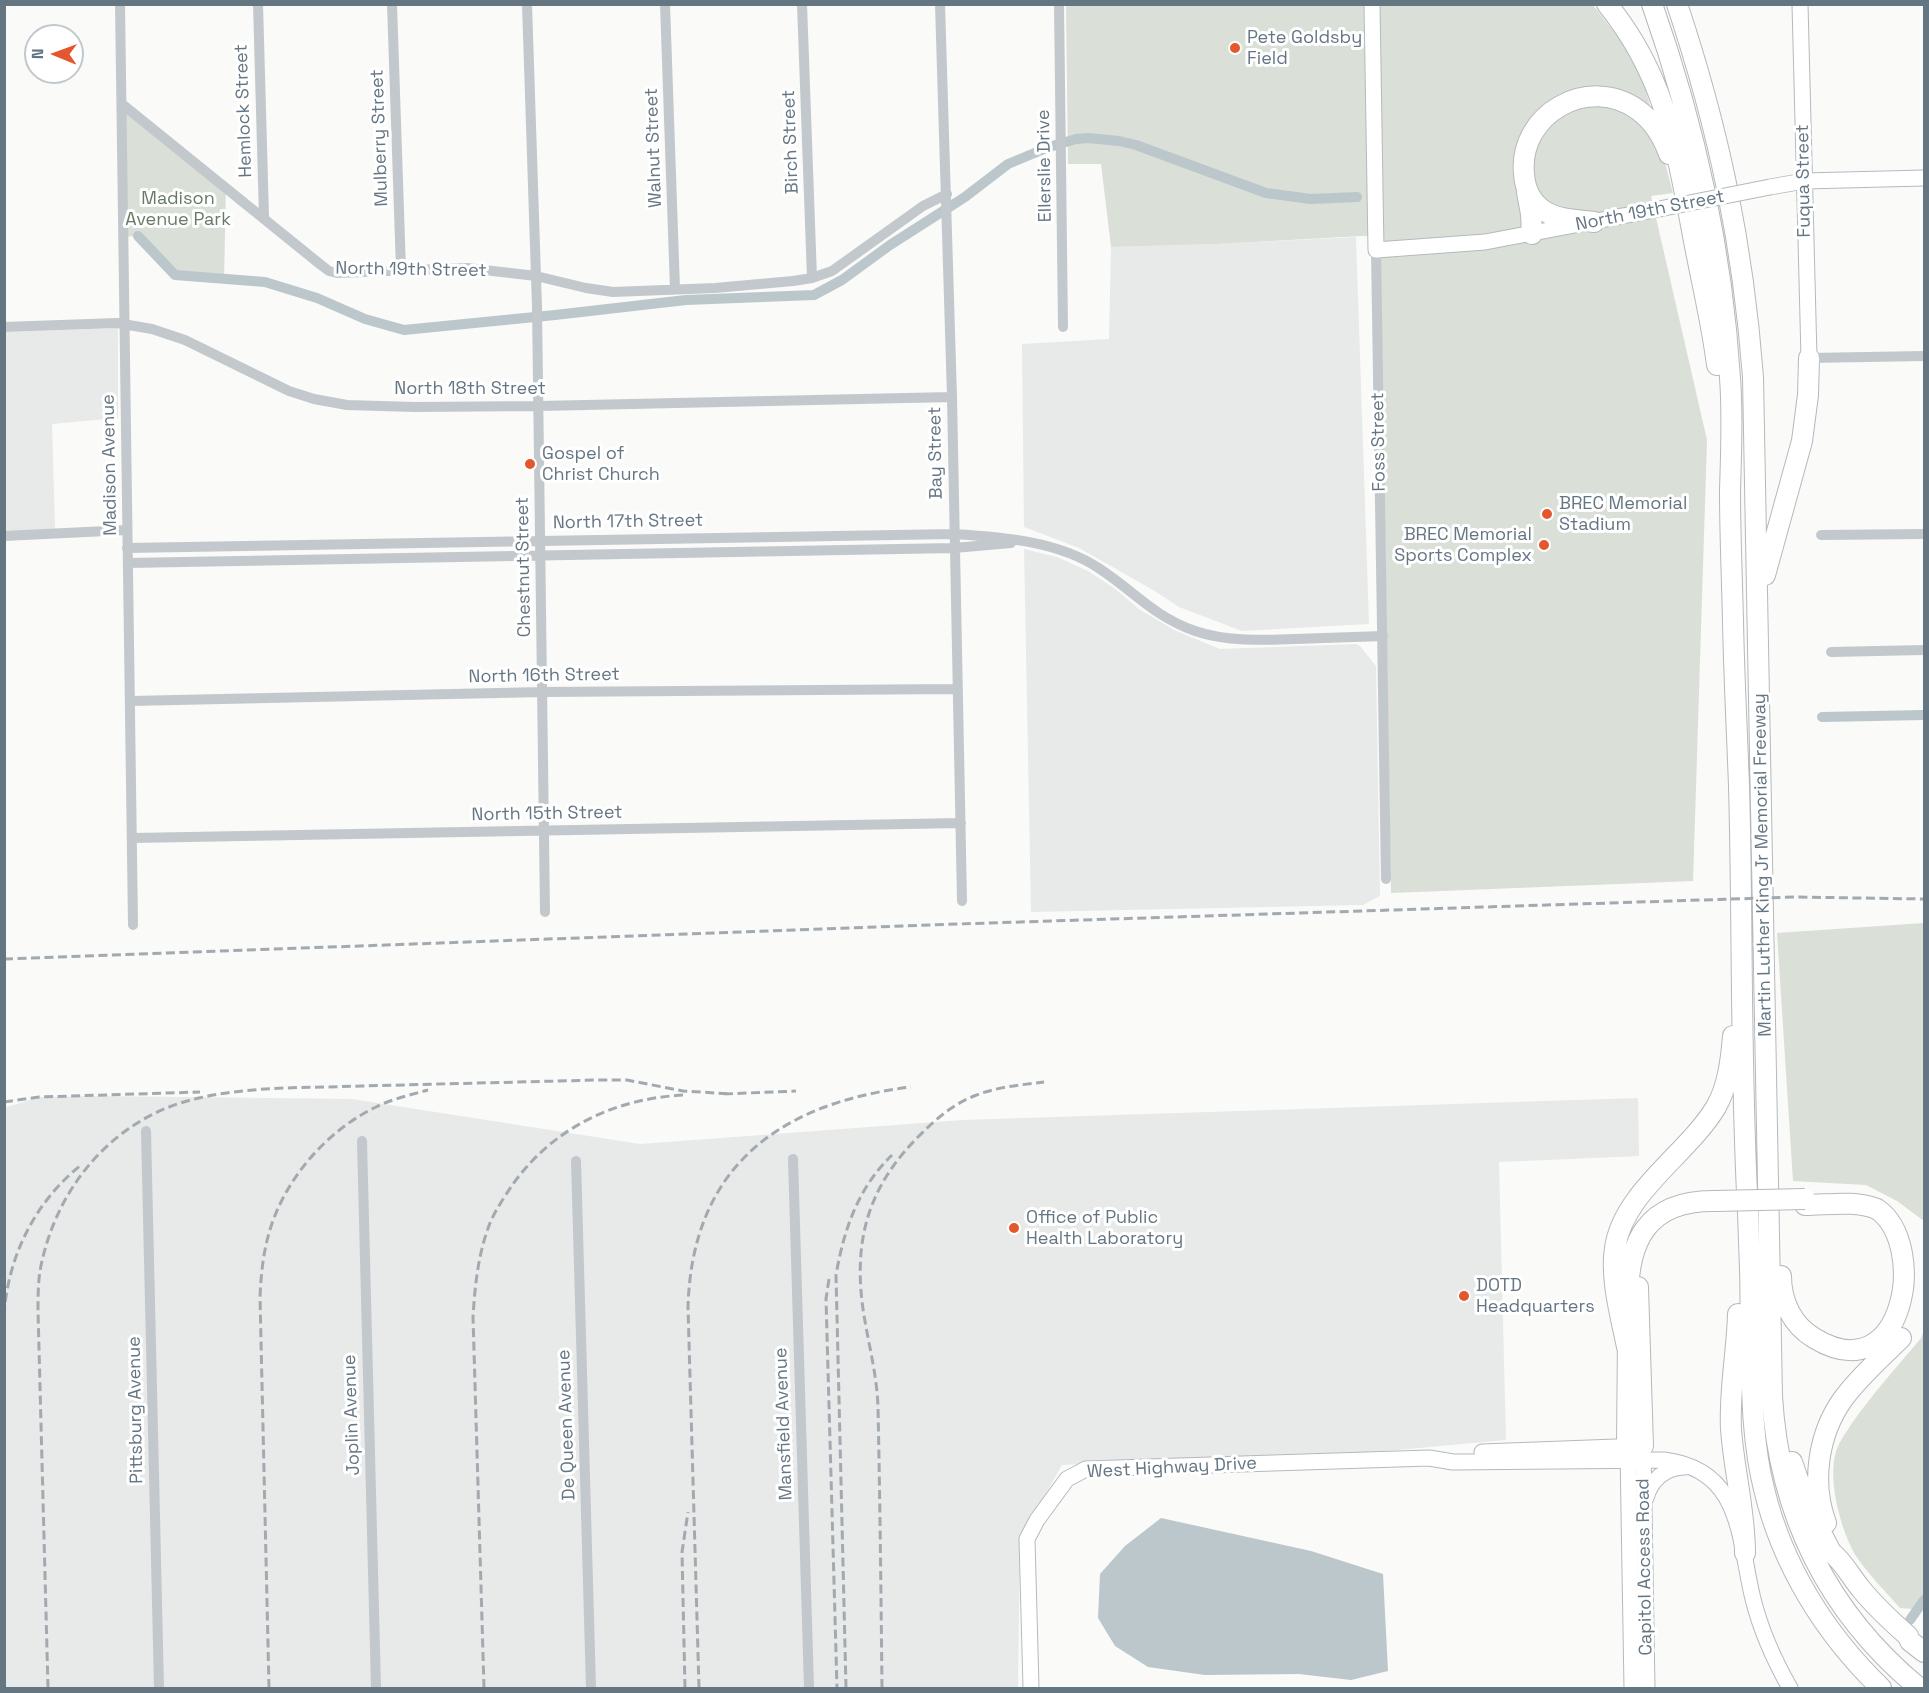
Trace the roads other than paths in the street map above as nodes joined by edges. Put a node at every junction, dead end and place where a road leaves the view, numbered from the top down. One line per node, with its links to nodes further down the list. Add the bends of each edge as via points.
1 (120, 4): 16 (street, Madison Avenue)
2 (258, 4): 21 (street, Hemlock Street)
3 (392, 4): 26 (street, Mulberry Street)
4 (527, 4): 27 (street, Chestnut Street)
5 (665, 4): 29 (street, Walnut Street)
6 (802, 4): 28 (street, Birch Street)
7 (940, 4): 20 (street, Bay Street)
8 (1059, 4): 32 (street, Ellerslie Drive)
9 (1372, 4): 25 (street, Foss Street)
10 (1607, 4): 23 (highway, via 1642,57 1663,104 1678,155)
11 (1653, 4): 37 (highway, Martin Luther King Jr Memorial Freeway, via 1689,120 1716,250 1731,382)
12 (1677, 4): 15 (highway, Martin Luther King Jr Memorial Freeway)
13 (1686, 4): 15 (highway)
14 (1800, 4): 18 (street, Fuqua Street)
15 (1691, 45): 53 (highway, Martin Luther King Jr Memorial Freeway, via 1721,156 1742,268 1754,398)
16 (122, 104): 21 (street, North 19th Street); 30 (street, Madison Avenue)
17 (1924, 178): 18 (street, North 19th Street)
18 (1804, 181): 22 (street, North 19th Street, bridge); 34 (street, Fuqua Street)
19 (1525, 184): 22 (highway, via 1544,211); 23 (highway, via 1527,145 1546,115 1578,98 1614,99 1639,110 1663,140); 24 (highway)
20 (947, 197): 28 (street, North 19th Street, via 923,206 832,271); 35 (street, Bay Street)
21 (264, 217): 26 (street, North 19th Street, via 329,271)
22 (1594, 222): 24 (street, North 19th Street)
23 (1691, 225): 37 (highway, via 1715,347 1721,444)
24 (1532, 234): 25 (street, North 19th Street, via 1470,244)
25 (1376, 250): 54 (street, Foss Street)
26 (401, 270): 27 (street, North 19th Street, via 467,268)
27 (536, 276): 29 (street, North 19th Street, via 605,291); 36 (street, Chestnut Street)
28 (812, 278): 29 (street, North 19th Street)
29 (675, 290)
30 (124, 323): 31 (street, North 18th Street); 36 (street, North 18th Street, via 185,340 273,384 326,401 415,407); 38 (street, Madison Avenue)
31 (4, 327)
32 (1064, 327)
33 (1924, 356): 34 (street)
34 (1809, 358): 53 (highway, via 1803,435 1773,541)
35 (952, 397): 36 (street, North 18th Street); 39 (street, Bay Street)
36 (539, 406): 44 (street, Chestnut Street)
37 (1730, 489): 67 (highway, Martin Luther King Jr Memorial Freeway)
38 (127, 531): 42 (street); 47 (street, Madison Avenue)
39 (954, 534): 43 (street, North 17th Street); 45 (street, North 17th Street); 48 (street, Bay Street)
40 (1924, 534): 41 (street)
41 (1821, 535)
42 (4, 536)
43 (802, 536): 44 (street, North 17th Street); 49 (street)
44 (540, 540): 46 (street, North 17th Street); 50 (street, Chestnut Street)
45 (1020, 542): 48 (street, North 17th Street); 54 (street, North 17th Street, via 1089,563 1153,611 1204,634 1254,640)
46 (398, 543): 47 (street, North 17th Street); 51 (street)
47 (128, 548): 52 (street, Madison Avenue)
48 (954, 548): 49 (street, North 17th Street); 57 (street, Bay Street)
49 (802, 551): 50 (street, North 17th Street)
50 (540, 556): 51 (street, North 17th Street); 58 (street, Chestnut Street)
51 (398, 558): 52 (street, North 17th Street)
52 (128, 563): 59 (street, Madison Avenue)
53 (1758, 613): 68 (highway, Martin Luther King Jr Memorial Freeway)
54 (1383, 636): 63 (street, Foss Street)
55 (1924, 650): 56 (street)
56 (1831, 652)
57 (957, 689): 58 (street, North 16th Street); 60 (street, Bay Street)
58 (543, 693): 59 (street, North 16th Street); 61 (street, Chestnut Street)
59 (131, 701): 62 (street, Madison Avenue)
60 (961, 823): 61 (street, North 15th Street); 64 (street, Bay Street)
61 (545, 831): 62 (street, North 15th Street); 65 (street, Chestnut Street)
62 (133, 838): 66 (street, Madison Avenue)
63 (1386, 879)
64 (963, 901)
65 (545, 912)
66 (133, 925)
67 (1742, 980): 73 (highway, Martin Luther King Jr Memorial Freeway); 78 (highway, via 1730,1065 1720,1099 1710,1116 1646,1189 1617,1237 1613,1268)
68 (1768, 1114): 79 (highway, Martin Luther King Jr Memorial Freeway); 84 (highway, via 1780,1216 1781,1281 1784,1300 1797,1324 1831,1346 1864,1348 1886,1341 1917,1313 1843,1399 1823,1441 1819,1497)
69 (146, 1131): 87 (street, Pittsburg Avenue)
70 (362, 1141): 88 (street, Joplin Avenue)
71 (793, 1159): 90 (street, Mansfield Avenue)
72 (576, 1161): 89 (street, De Queen Avenue)
73 (1745, 1167): 83 (highway, via 1731,1416); 95 (highway, Martin Luther King Jr Memorial Freeway, via 1752,1410 1763,1487 1778,1535 1809,1598 1847,1653)
74 (1805, 1202): 75 (highway); 76 (highway, via 1854,1198 1876,1201 1898,1212); 77 (highway, via 1877,1208 1902,1224)
75 (1715, 1204): 78 (highway, via 1693,1201 1670,1209 1638,1239 1629,1265); 80 (highway, via 1668,1218 1649,1236 1640,1256)
76 (1913, 1227)
77 (1921, 1256)
78 (1627, 1347): 80 (highway)
79 (1772, 1396): 84 (highway, via 1807,1505 1831,1552); 96 (highway, Martin Luther King Jr Memorial Freeway, via 1786,1488 1816,1564 1861,1631)
80 (1635, 1453): 81 (street, West Highway Drive); 82 (street, Capitol Access Road); 91 (street, West Highway Drive, via 1453,1453 1429,1458 1086,1469 1067,1479 1027,1539); 92 (street, Capitol Access Road)
81 (1693, 1467): 82 (street, via 1675,1467 1658,1476); 83 (street, via 1726,1495)
82 (1644, 1507): 93 (street, Capitol Access Road)
83 (1745, 1553): 94 (street, via 1758,1618)
84 (1837, 1556): 85 (highway, via 1869,1599)
85 (1916, 1640): 86 (highway, via 1910,1641)
86 (1924, 1652)
87 (159, 1689)
88 (376, 1689)
89 (591, 1689)
90 (809, 1689)
91 (1031, 1689)
92 (1632, 1689)
93 (1647, 1689)
94 (1790, 1689)
95 (1881, 1689)
96 (1919, 1689)

